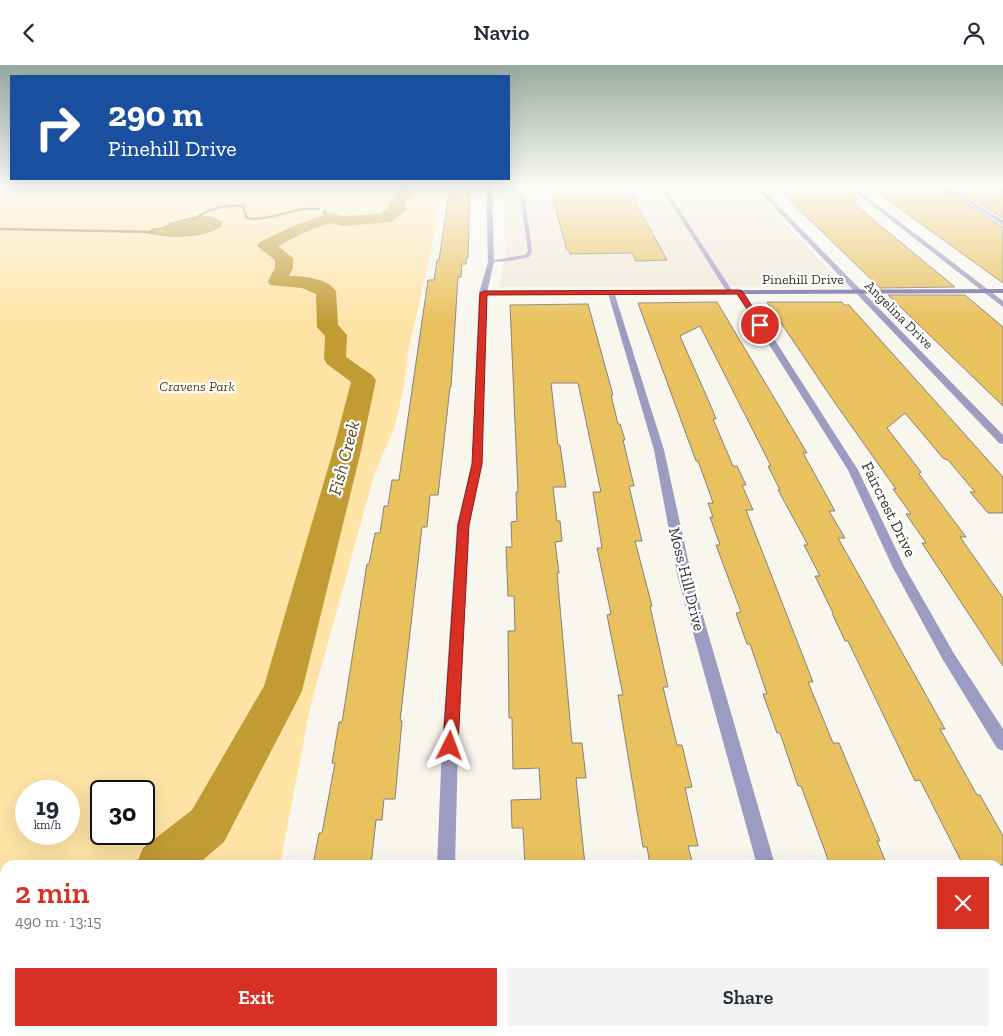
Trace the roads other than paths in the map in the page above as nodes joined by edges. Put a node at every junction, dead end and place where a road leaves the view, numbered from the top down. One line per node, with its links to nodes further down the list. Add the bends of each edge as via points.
1 (490, 231): 6 (street)
2 (527, 231): 6 (lane, via 530,251 526,256)
3 (693, 231): 11 (lane)
4 (800, 231): 7 (street, Angelina Drive)
5 (907, 231): 8 (street)
6 (490, 261): 12 (street)
7 (858, 291): 8 (street, Pinehill Drive); 11 (street, Pinehill Drive); 14 (street, Angelina Drive)
8 (984, 291): 9 (street, Pinehill Drive); 13 (street)
9 (1003, 291)
10 (610, 292): 11 (street, Pinehill Drive); 12 (street, Pinehill Drive); 17 (street, Moss Hill Drive, via 659,450 685,578)
11 (735, 292): 15 (street, Faircrest Drive, via 853,470 898,566 948,656)
12 (484, 293): 16 (street, via 477,464 463,525)
13 (1003, 305)
14 (1003, 441)
15 (1003, 743)
16 (446, 860)
17 (765, 860)

